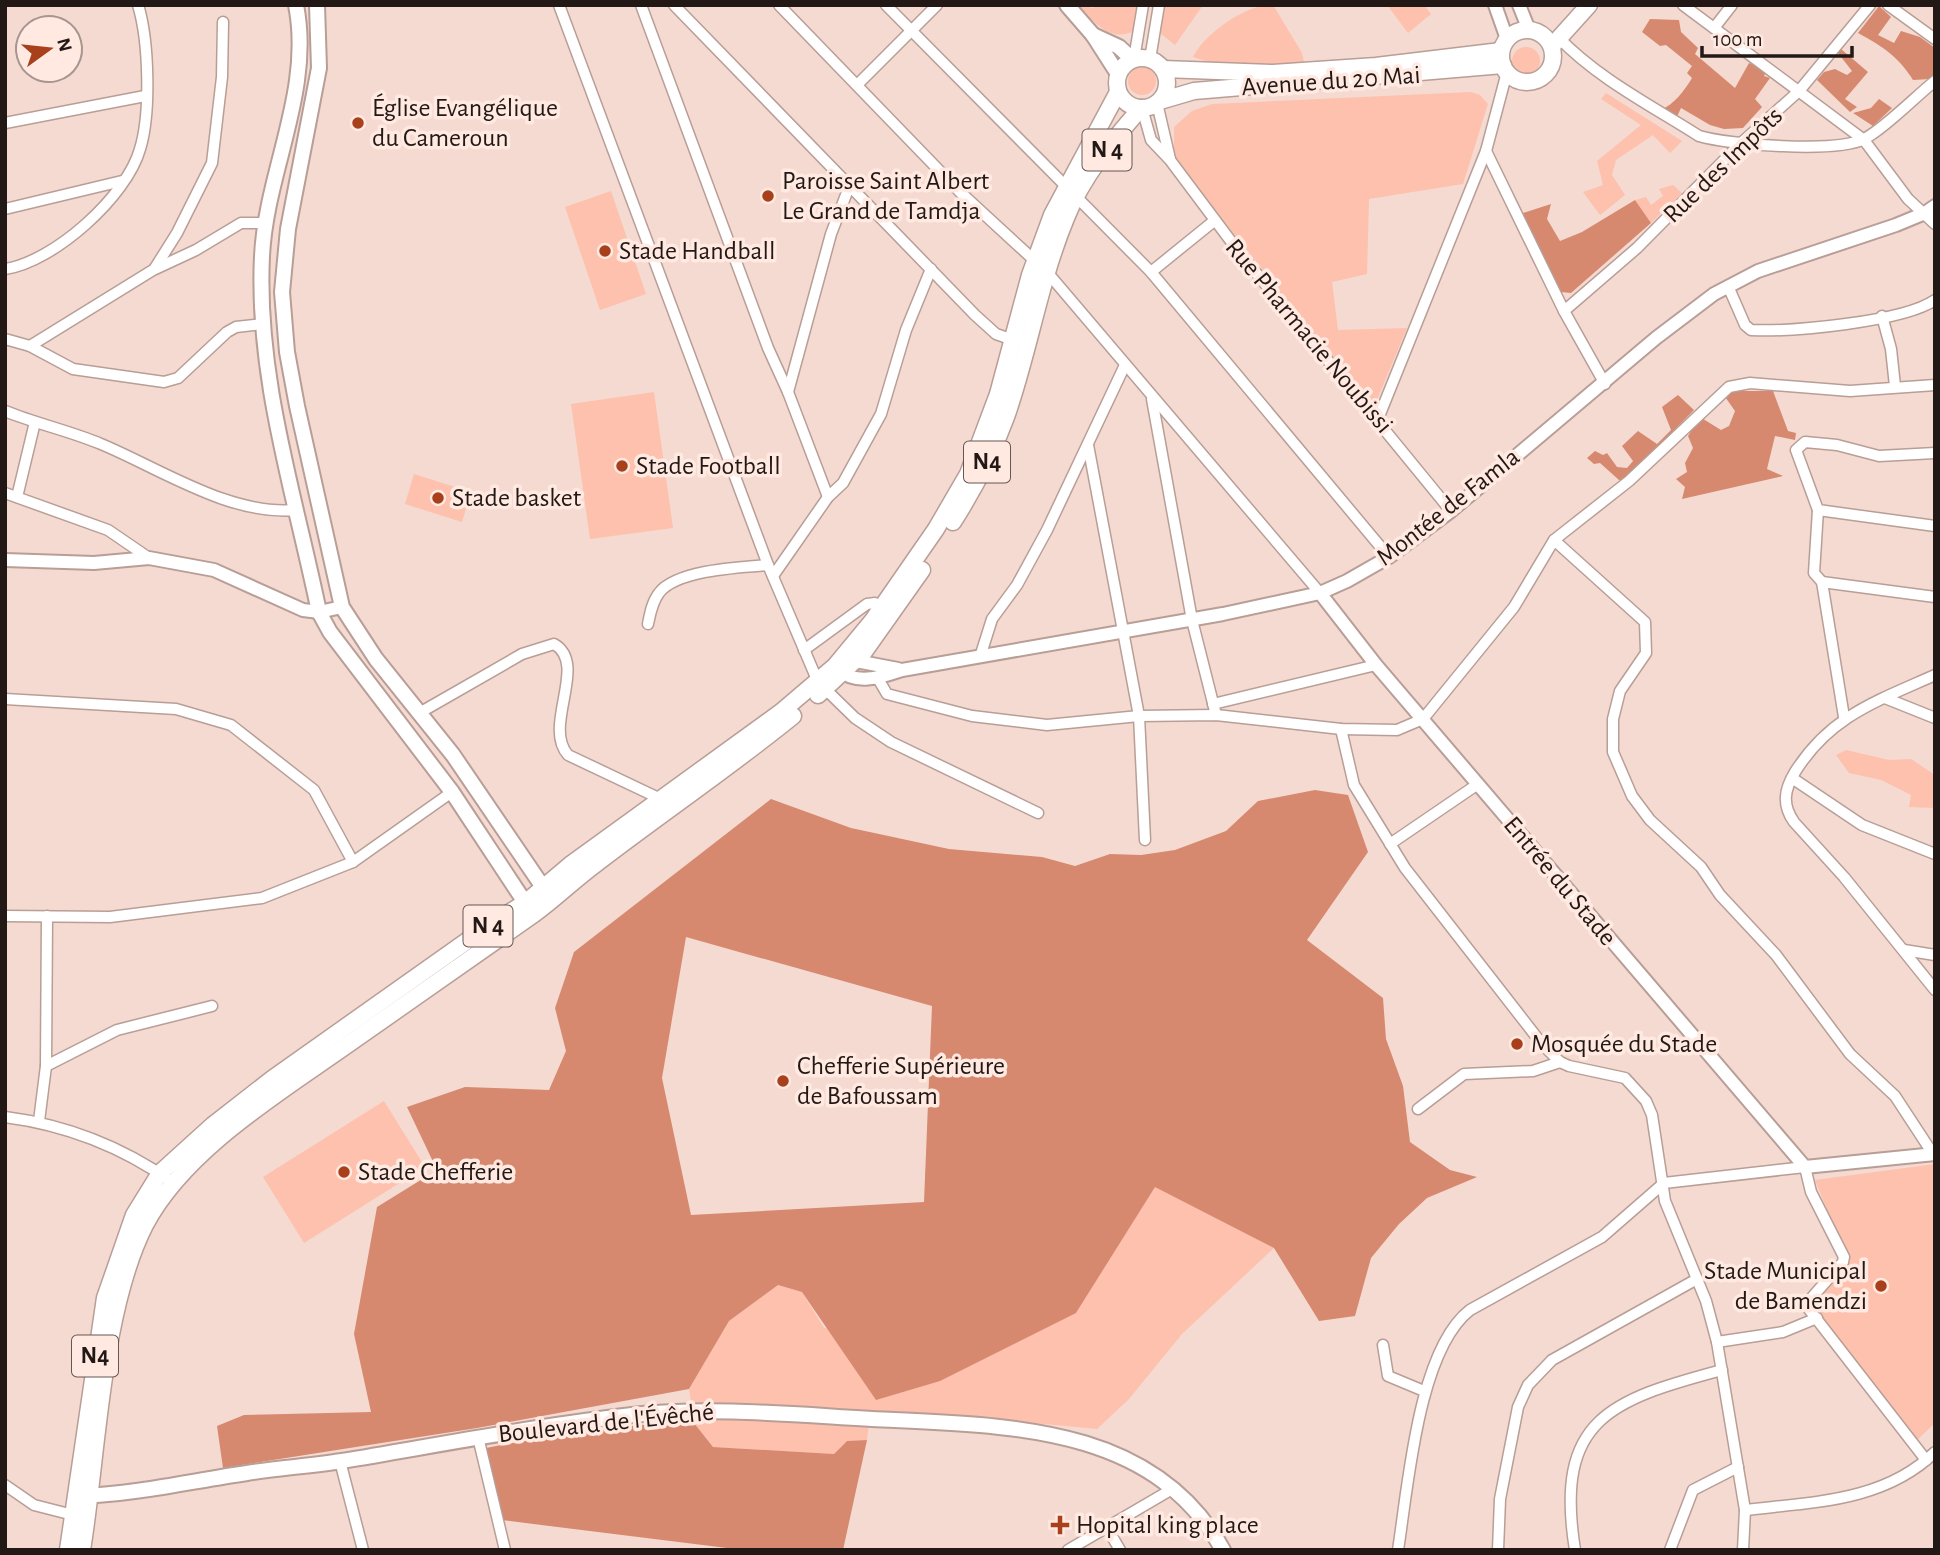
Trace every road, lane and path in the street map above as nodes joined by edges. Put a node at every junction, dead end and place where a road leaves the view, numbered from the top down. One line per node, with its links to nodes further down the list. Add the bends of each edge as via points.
1 (138, 5): 35 (street, via 145,47)
2 (317, 5): 90 (main road, via 318,68 288,229 282,292 297,406)
3 (559, 5): 85 (street)
4 (641, 5): 67 (street)
5 (674, 5): 43 (street)
6 (779, 5): 32 (street)
7 (886, 5): 24 (street)
8 (937, 5): 24 (street)
9 (1067, 5): 25 (main road)
10 (1143, 5): 29 (street)
11 (1159, 5): 29 (street)
12 (1495, 5): 28 (street)
13 (1519, 5): 23 (street)
14 (1576, 5): 27 (highway)
15 (1589, 5): 27 (highway)
16 (1683, 5): 22 (street)
17 (1732, 5): 22 (street)
18 (1870, 5): 33 (street, Rue des Impôts)
19 (1888, 5): 26 (street)
20 (298, 7): 48 (main road, via 295,94)
21 (223, 22): 53 (street, via 222,77 210,169)
22 (1714, 27): 33 (street)
23 (1529, 30): 27 (highway); 28 (highway, via 1517,32)
24 (911, 32): 32 (street); 44 (street)
25 (1093, 35): 29 (main road); 30 (main road)
26 (1935, 39)
27 (1552, 40): 28 (highway, via 1553,63 1544,77 1520,82); 39 (street, via 1699,136)
28 (1504, 57): 29 (highway, Avenue du 20 Mai, via 1273,73); 36 (highway, Avenue du 20 Mai, via 1194,91); 40 (street)
29 (1145, 61): 30 (highway); 36 (highway, via 1166,89)
30 (1118, 74): 34 (highway)
31 (1935, 81): 38 (street)
32 (857, 85): 50 (street, via 960,192)
33 (1799, 91): 38 (street); 39 (street, Rue des Impôts)
34 (1118, 93): 36 (highway, via 1125,102); 44 (highway, N 4)
35 (145, 96): 37 (street); 42 (street, via 140,149)
36 (1150, 105): 41 (street, Rue Pharmacie Noubissi); 41 (street, Rue Pharmacie Noubissi, via 1151,140); 44 (highway, N 4)
37 (5, 122)
38 (1864, 140): 39 (street, via 1805,147); 46 (street, via 1908,198)
39 (1740, 144): 57 (street, Rue des Impôts, via 1663,224)
40 (1486, 151): 57 (street); 70 (street)
41 (1170, 160): 47 (street, Rue Pharmacie Noubissi)
42 (122, 181): 45 (street); 52 (street, via 96,215 59,246)
43 (849, 187): 51 (street); 67 (street, via 831,234)
44 (1072, 190): 50 (highway, N4); 54 (street)
45 (5, 209)
46 (1930, 210): 49 (street); 55 (street, Montée de Famla)
47 (1214, 221): 54 (street); 70 (street, Rue Pharmacie Noubissi)
48 (266, 223): 53 (street, via 242,223); 59 (main road)
49 (1935, 224)
50 (1041, 266): 61 (highway, N4); 63 (street)
51 (931, 269): 61 (street, via 988,327 1002,338); 76 (street, via 906,330 881,414 843,483)
52 (5, 270)
53 (153, 270): 62 (street)
54 (1151, 272): 82 (street)
55 (1728, 286): 58 (street, via 1751,330 1818,329); 64 (street, Montée de Famla, via 1656,338)
56 (1935, 299): 58 (street)
57 (1563, 311): 64 (street)
58 (1882, 316): 66 (street)
59 (263, 324): 62 (street, via 227,332 178,378 164,382 73,369); 77 (main road)
60 (5, 339): 62 (street)
61 (1020, 342): 91 (highway, N4, via 1006,418 978,481)
62 (30, 346)
63 (1125, 365): 68 (street); 72 (street)
64 (1605, 384): 79 (street, Montée de Famla)
65 (1935, 385): 66 (street)
66 (1895, 386): 81 (street, via 1850,391 1739,383 1729,387 1629,481)
67 (788, 392): 76 (street)
68 (1152, 399): 88 (street); 93 (street)
69 (5, 411): 71 (street)
70 (1378, 419): 79 (street, Rue Pharmacie Noubissi)
71 (35, 422): 75 (street); 77 (street, via 100,443 217,495 276,512)
72 (1088, 445): 95 (street); 97 (street, via 1017,585 992,619)
73 (1935, 453): 78 (street, via 1879,456 1805,442 1796,450)
74 (5, 494): 75 (street)
75 (17, 498): 83 (street, via 108,530)
76 (828, 498): 86 (street)
77 (296, 510): 92 (main road)
78 (1818, 510): 80 (street); 87 (street, via 1814,573)
79 (1451, 511): 82 (street, Montée de Famla)
80 (1935, 526)
81 (1554, 540): 111 (street, via 1514,607); 135 (street, via 1645,622 1646,653 1620,691 1613,719 1613,752 1632,796 1776,955 1850,1054 1895,1096)
82 (1389, 557): 88 (street, Montée de Famla)
83 (149, 558): 84 (street, via 94,563); 92 (street, via 214,570 303,610)
84 (5, 559)
85 (768, 565): 86 (street); 94 (street, via 711,571 671,584 660,591)
86 (773, 576): 96 (street)
87 (1822, 582): 89 (street); 109 (street)
88 (1320, 593): 93 (street, Montée de Famla); 99 (street, Entrée du Stade)
89 (1935, 597)
90 (342, 607): 92 (street); 106 (main road, via 376,659)
91 (888, 610): 96 (street, via 867,604); 98 (highway, N4)
92 (319, 612): 115 (main road)
93 (1192, 620): 95 (street, Montée de Famla); 105 (street)
94 (648, 624)
95 (1123, 631): 97 (street, Montée de Famla); 108 (street)
96 (804, 650): 102 (street)
97 (980, 657): 100 (street, Montée de Famla)
98 (845, 664): 100 (street, Montée de Famla, via 862,679); 102 (highway, N4)
99 (1376, 665): 105 (street); 111 (street, Entrée du Stade)
100 (882, 672): 108 (street, via 887,694 972,716 1064,725)
101 (1935, 675): 103 (street)
102 (821, 686): 116 (highway, N 4, via 750,751); 117 (street, via 855,718 909,752)
103 (1885, 698): 109 (street); 110 (street)
104 (5, 699): 121 (street, via 172,708 228,724 314,790)
105 (1213, 704): 107 (street)
106 (421, 712): 116 (street, via 522,654 554,644 566,662 559,723 562,748); 122 (main road)
107 (1216, 715): 108 (street); 112 (street)
108 (1139, 716): 118 (street)
109 (1844, 717): 113 (street, via 1816,741)
110 (1935, 718)
111 (1423, 719): 112 (street, via 1402,730); 114 (street, Entrée du Stade)
112 (1341, 730): 119 (street, via 1354,785)
113 (1792, 778): 120 (street, via 1862,825); 126 (street, via 1786,789 1787,812)
114 (1478, 784): 119 (street); 136 (street, Entrée du Stade)
115 (452, 792): 121 (street); 123 (main road)
116 (668, 803): 122 (highway, N 4, via 596,863)
117 (1038, 813)
118 (1145, 839)
119 (1390, 844): 130 (street, via 1521,1019)
120 (1935, 854)
121 (353, 862): 125 (street, via 247,902 199,904 150,914)
122 (548, 894): 123 (highway, N 4)
123 (529, 909): 137 (highway, N 4)
124 (5, 916): 125 (street)
125 (47, 916): 131 (street)
126 (1904, 950): 127 (street); 128 (street)
127 (1935, 956)
128 (1935, 990)
129 (212, 1006): 131 (street, via 117,1030)
130 (1560, 1062): 132 (street, via 1533,1071 1464,1074); 138 (street, via 1615,1074 1636,1087 1653,1115)
131 (46, 1066): 134 (street)
132 (1418, 1109)
133 (5, 1118): 134 (street)
134 (38, 1121): 137 (street, via 93,1138)
135 (1934, 1154): 136 (street)
136 (1805, 1167): 138 (street); 140 (street, via 1811,1192 1844,1257 1807,1303)
137 (166, 1177): 141 (highway, N 4, via 134,1250); 153 (highway, N4, via 134,1215 105,1298)
138 (1664, 1183): 139 (street, via 1668,1210); 145 (street, via 1602,1237 1464,1314)
139 (1697, 1279): 142 (street); 165 (street, via 1552,1360 1528,1385 1518,1407 1500,1499)
140 (1817, 1318): 142 (street, via 1783,1332); 148 (street)
141 (113, 1331): 153 (highway, N4)
142 (1717, 1342): 144 (street)
143 (1383, 1345): 145 (street, via 1388,1376)
144 (1722, 1370): 150 (street); 166 (street, via 1642,1394 1609,1411 1591,1427 1574,1464 1570,1511)
145 (1424, 1391): 164 (street)
146 (478, 1437): 149 (main road, Boulevard de l'Évêché); 152 (main road, Boulevard de l'Évêché, via 632,1415 709,1411 938,1422 1096,1445 1131,1459); 160 (street)
147 (1935, 1452): 148 (street)
148 (1926, 1460): 154 (street, via 1905,1478 1879,1489 1841,1499)
149 (340, 1461): 153 (main road, Boulevard de l'Évêché); 159 (street)
150 (1738, 1466): 154 (street); 167 (street, via 1693,1490)
151 (5, 1485): 155 (street, via 34,1505)
152 (1174, 1488): 156 (street); 163 (main road, Boulevard de l'Évêché, via 1207,1524)
153 (83, 1496): 155 (highway, N4)
154 (1745, 1510): 168 (street)
155 (80, 1517): 157 (highway, N4); 158 (highway, N4)
156 (1106, 1526): 161 (street); 162 (street)
157 (68, 1550)
158 (82, 1550)
159 (363, 1550)
160 (505, 1550)
161 (1068, 1550)
162 (1120, 1550)
163 (1223, 1550)
164 (1398, 1550)
165 (1498, 1550)
166 (1575, 1550)
167 (1670, 1550)
168 (1744, 1550)

